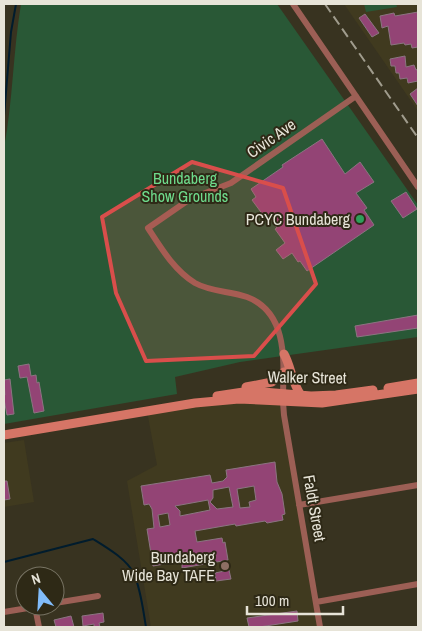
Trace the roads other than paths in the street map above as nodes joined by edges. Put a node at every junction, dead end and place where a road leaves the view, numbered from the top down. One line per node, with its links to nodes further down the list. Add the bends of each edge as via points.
1 (293, 4): 2 (street)
2 (356, 96): 3 (street); 4 (street, Civic Ave, via 231,183 190,199)
3 (418, 187)
4 (148, 228): 5 (street, Faldt Street, via 187,278 207,288 246,297 264,309 276,325)
5 (284, 354): 6 (street, Faldt Street); 9 (main road)
6 (284, 372): 10 (main road, via 272,382 226,390); 11 (street, Faldt Street)
7 (418, 383): 9 (main road, Walker Street, via 336,395)
8 (418, 390): 11 (main road, Walker Street, via 322,403)
9 (301, 395): 11 (main road, Walker Street)
10 (208, 398): 11 (main road, Walker Street, via 250,391); 12 (main road, Walker Street)
11 (283, 398): 12 (main road, Walker Street); 15 (street, Faldt Street)
12 (195, 403): 13 (main road, Walker Street)
13 (4, 435)
14 (418, 485): 15 (street)
15 (299, 505): 19 (street, Faldt Street)
16 (418, 584): 19 (street)
17 (98, 596): 18 (street)
18 (65, 601)
19 (316, 602): 20 (street, Faldt Street)
20 (320, 627)

